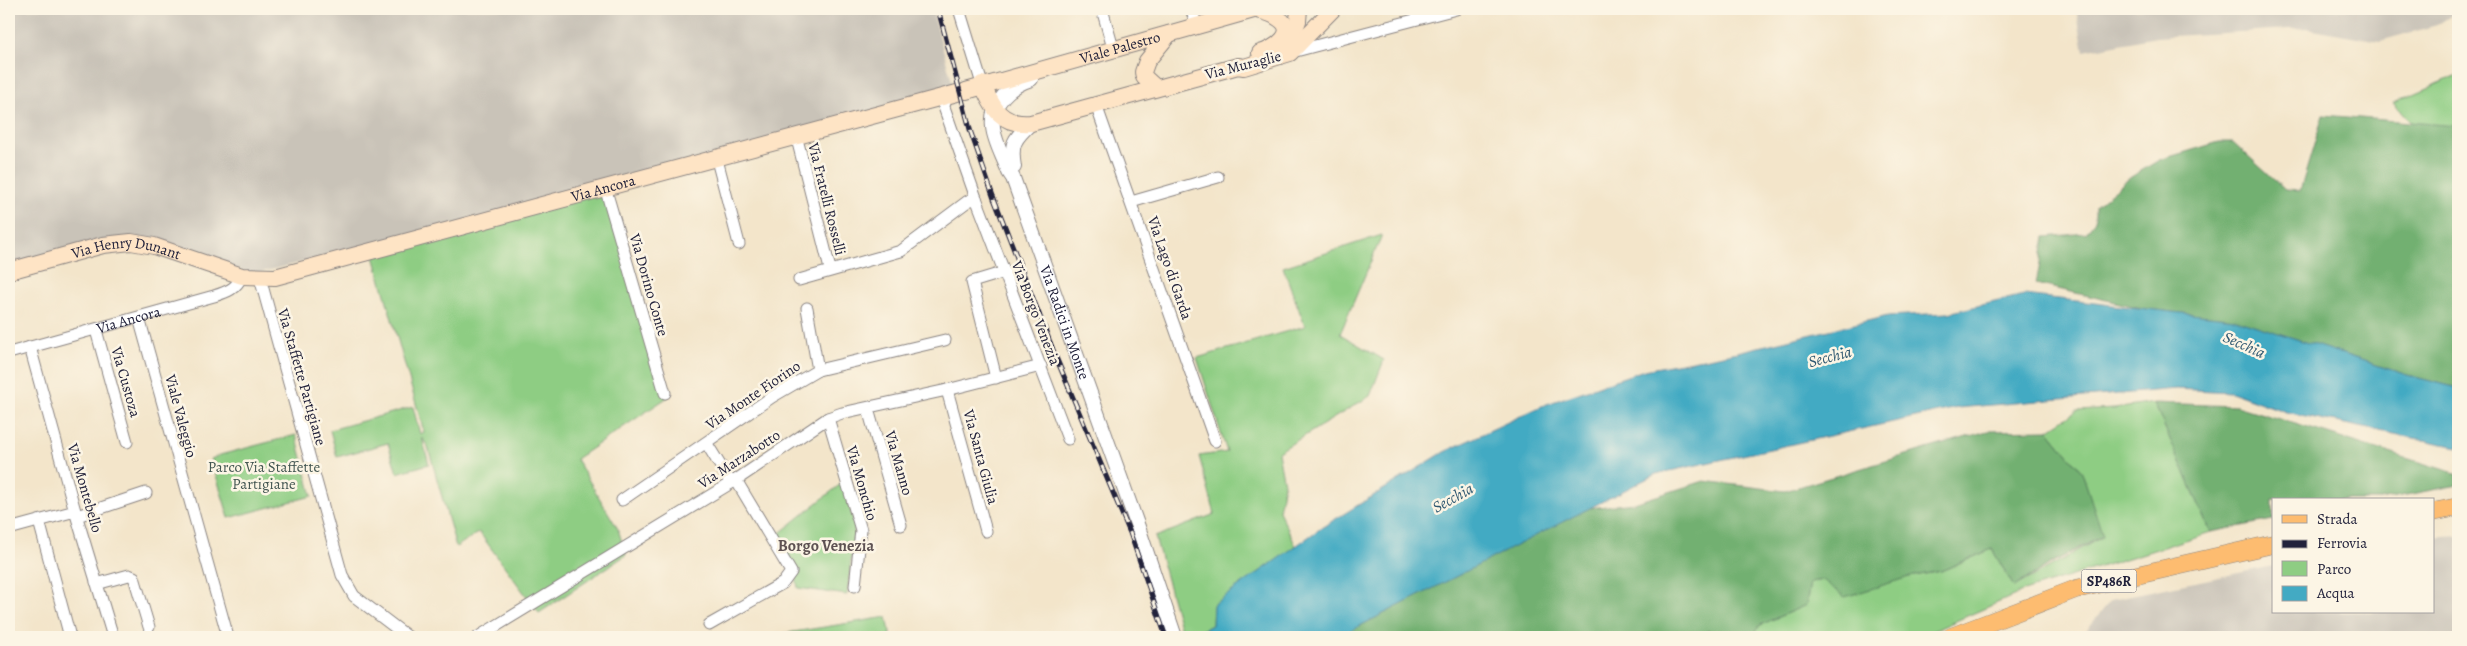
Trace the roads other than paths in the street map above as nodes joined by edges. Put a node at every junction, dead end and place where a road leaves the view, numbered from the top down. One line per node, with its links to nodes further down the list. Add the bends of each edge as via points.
1 (960, 9): 15 (street, Via Radici in Monte)
2 (1102, 9): 10 (street)
3 (1191, 9): 8 (street)
4 (1256, 9): 8 (main road, Viale Palestro); 14 (main road, via 1280,18 1286,33 1281,44 1273,50 1203,69)
5 (1299, 9): 13 (main road, via 1288,45 1277,53)
6 (1334, 9): 11 (main road)
7 (1456, 9): 11 (street, Via Muraglie)
8 (1197, 26): 9 (main road, Viale Palestro)
9 (1169, 34): 10 (main road, Viale Palestro); 16 (main road, via 1144,66 1144,77)
10 (1113, 48): 12 (main road, Viale Palestro)
11 (1290, 53): 13 (main road, Via Muraglie)
12 (1069, 60): 15 (main road, Viale Palestro); 19 (street, via 1051,74 1012,87)
13 (1238, 66): 14 (main road, Via Muraglie)
14 (1197, 76): 16 (main road, Via Muraglie)
15 (982, 84): 17 (main road, Viale Palestro); 19 (main road, Via Radici in Monte)
16 (1156, 88): 18 (main road, Via Muraglie)
17 (956, 93): 21 (main road, Via Ancora); 26 (street, Via Borgo Venezia, via 979,193)
18 (1096, 105): 20 (main road, Via Muraglie); 27 (street, Via Lago di Garda)
19 (994, 110): 20 (main road, Via Muraglie, via 1018,124); 24 (street, Via Radici in Monte, via 993,127)
20 (1032, 123): 24 (street, via 1011,149)
21 (796, 135): 22 (main road, Via Ancora); 29 (street, Via Fratelli Rosselli)
22 (716, 156): 25 (main road, Via Ancora); 28 (street)
23 (1218, 177): 27 (street)
24 (1013, 178): 72 (street, Via Radici in Monte)
25 (605, 187): 33 (main road, Via Ancora, via 275,277); 45 (street, Via Dorino Conte)
26 (976, 198): 29 (street, via 901,251); 31 (street, Via Borgo Venezia)
27 (1131, 202): 49 (street, Via Lago di Garda)
28 (739, 244)
29 (830, 269): 34 (street)
30 (9, 271): 32 (main road, Via Henry Dunant, via 103,246 131,242 154,246)
31 (1004, 272): 41 (street, Via Borgo Venezia); 43 (street, via 972,282)
32 (242, 276): 33 (main road, Via Ancora); 36 (street, Via Ancora, via 230,291)
33 (260, 278): 70 (street, Via Staffette Partigiane, via 342,575 354,596)
34 (799, 280)
35 (808, 308): 42 (street)
36 (139, 318): 37 (street, Via Ancora); 69 (street, Viale Valeggio)
37 (96, 330): 39 (street, Via Ancora); 50 (street, Via Custoza)
38 (944, 340): 42 (street, Via Monte Fiorino)
39 (30, 347): 40 (street, Via Ancora); 57 (street, Via Montebello)
40 (9, 353)
41 (1041, 366): 43 (street, Via Marzabotto); 48 (street, Via Borgo Venezia)
42 (818, 370): 51 (street, Via Monte Fiorino, via 772,397)
43 (996, 378): 44 (street, Via Marzabotto)
44 (947, 390): 46 (street, Via Marzabotto); 61 (street, Via Santa Giulia)
45 (665, 393)
46 (868, 409): 47 (street, Via Marzabotto); 59 (street, Via Manno)
47 (828, 418): 52 (street, Via Marzabotto); 64 (street, Via Monchio, via 861,530)
48 (1068, 439)
49 (1215, 441)
50 (127, 442)
51 (707, 444): 52 (street); 54 (street, Via Monte Fiorino)
52 (734, 481): 65 (street, via 791,572 783,584); 71 (street, Via Marzabotto)
53 (146, 493): 57 (street)
54 (622, 500)
55 (2458, 507): 56 (main road)
56 (2434, 512)
57 (76, 514): 58 (street); 63 (street, Via Montebello)
58 (39, 521): 60 (street); 67 (street)
59 (901, 525)
60 (9, 529)
61 (986, 531)
62 (2272, 544): 73 (main road, SP486R, via 2076,589)
63 (96, 582): 66 (street, via 128,575 134,577); 68 (street, Via Montebello)
64 (855, 586)
65 (709, 625)
66 (149, 627)
67 (70, 637)
68 (113, 637)
69 (228, 637)
70 (408, 637)
71 (478, 637)
72 (1174, 637)
73 (1952, 637)

